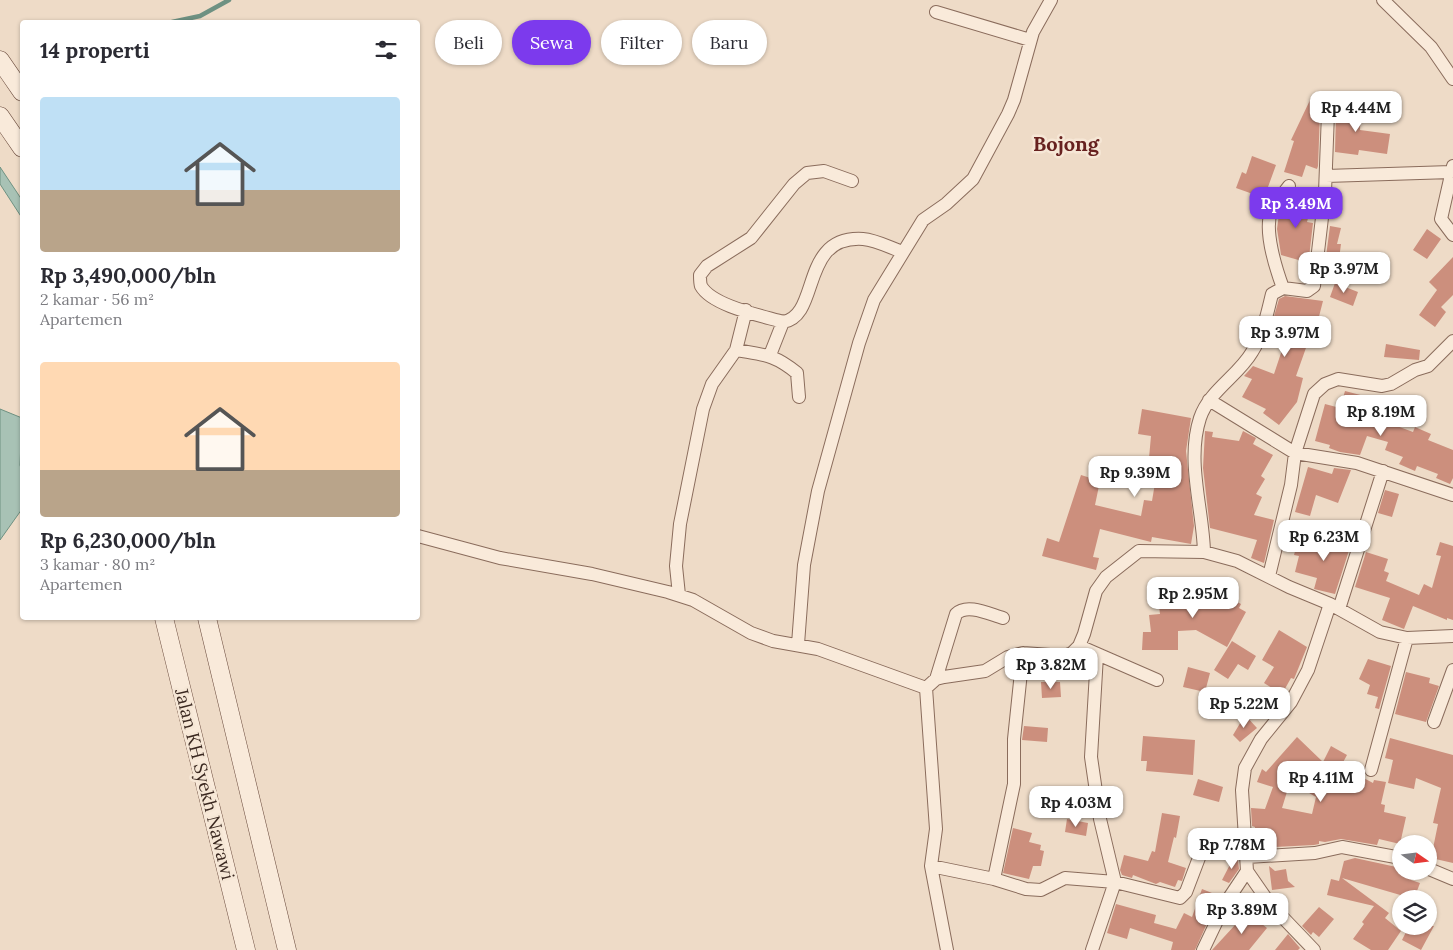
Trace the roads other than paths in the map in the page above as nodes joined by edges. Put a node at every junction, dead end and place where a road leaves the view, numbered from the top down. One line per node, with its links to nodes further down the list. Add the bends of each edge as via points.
1 (1051, 0): 4 (street)
2 (1383, 0): 6 (street, via 1431,47)
3 (936, 12): 4 (street)
4 (1030, 40): 16 (street, via 1014,100 973,179 923,220)
5 (0, 60): 7 (main road)
6 (1453, 79)
7 (20, 89)
8 (1328, 113): 12 (street)
9 (0, 116): 10 (main road)
10 (20, 145)
11 (1452, 168): 12 (street); 15 (street, via 1441,219)
12 (1326, 176): 17 (street, via 1314,286 1307,291)
13 (852, 181): 18 (street, via 824,171 807,173 794,184 751,238 707,266 700,275 701,286 711,297)
14 (1289, 186): 17 (street, via 1271,212 1269,226)
15 (1453, 235)
16 (903, 252): 19 (street, via 864,239 841,240 829,248 795,318); 38 (street, via 874,300 832,436 804,565)
17 (1282, 288): 24 (street, via 1272,294 1262,332 1252,353)
18 (746, 310): 19 (street); 21 (street)
19 (783, 322): 22 (street)
20 (1453, 341): 25 (street, via 1428,366 1391,384 1382,386 1338,379 1326,384 1314,394)
21 (736, 350): 22 (street); 31 (street, via 712,384 703,409 680,524 676,566)
22 (770, 355): 23 (street, via 797,373)
23 (799, 397)
24 (1209, 400): 25 (street); 29 (street, via 1200,418 1194,457)
25 (1295, 453): 26 (street, via 1357,463); 30 (street, via 1291,485)
26 (1383, 471): 27 (street); 32 (street)
27 (1453, 496)
28 (420, 537): 31 (street, via 500,558 592,574)
29 (1204, 552): 30 (street, via 1238,561); 39 (street, via 1138,551 1119,564 1096,591)
30 (1268, 576): 32 (street)
31 (679, 595): 38 (street, via 751,633)
32 (1335, 606): 37 (street, via 1380,632); 47 (street, via 1291,702 1261,739 1246,768 1242,790)
33 (1003, 618): 44 (street, via 961,609 956,614)
34 (164, 620): 56 (main road, Jalan KH Syekh Nawawi)
35 (207, 620): 57 (main road)
36 (1453, 636): 37 (street)
37 (1407, 638): 46 (street)
38 (798, 644): 44 (street)
39 (1079, 646): 40 (street, via 1064,656); 41 (street)
40 (1023, 653): 44 (street, via 1008,657 985,671); 52 (street, via 1014,739 1014,784)
41 (1097, 655): 43 (street); 54 (street, via 1092,757 1100,819)
42 (1453, 670): 45 (street)
43 (1157, 680)
44 (931, 683): 50 (street, via 936,829)
45 (1434, 722)
46 (1371, 770)
47 (1246, 841): 49 (street); 54 (street, via 1210,839 1206,842 1186,892 1180,898)
48 (1392, 856): 49 (street, via 1342,847)
49 (1247, 864): 55 (street, via 1270,904); 60 (street)
50 (931, 866): 52 (street); 58 (street)
51 (1438, 873): 53 (street)
52 (994, 879): 54 (street, via 1041,890 1065,878)
53 (1453, 879)
54 (1115, 882): 59 (street)
55 (1311, 949)
56 (246, 950)
57 (287, 950)
58 (947, 950)
59 (1092, 950)
60 (1203, 950)

